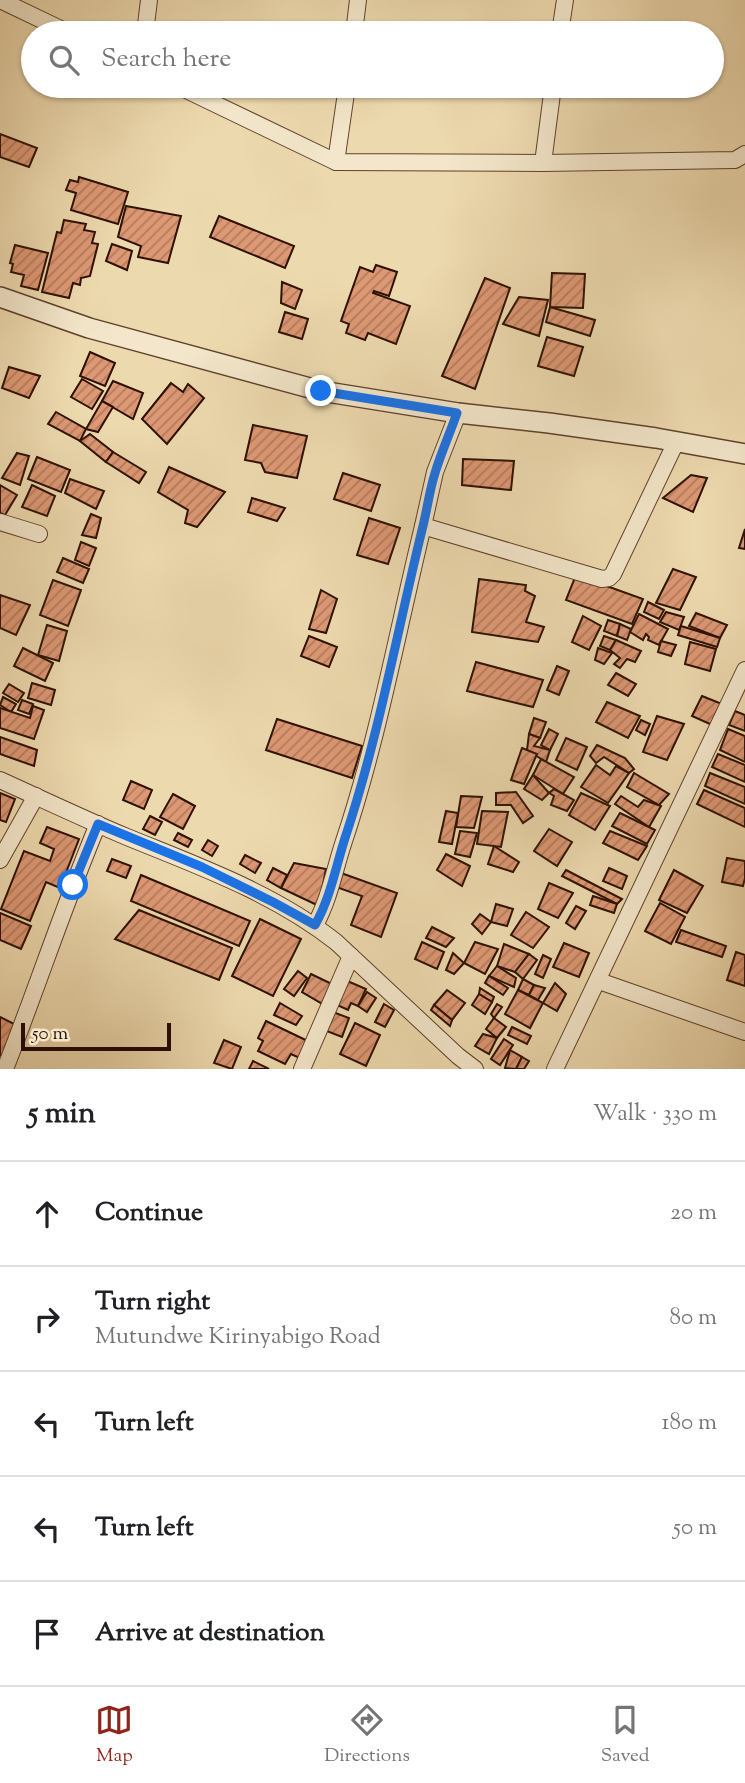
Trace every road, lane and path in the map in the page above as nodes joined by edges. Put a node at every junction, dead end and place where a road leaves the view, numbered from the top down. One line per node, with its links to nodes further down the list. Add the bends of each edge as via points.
1 (0, 0): 5 (street)
2 (149, 0): 6 (street)
3 (358, 0): 7 (street)
4 (565, 0): 8 (street)
5 (44, 21)
6 (146, 21)
7 (355, 21)
8 (562, 21)
9 (203, 98): 13 (street)
10 (345, 98): 13 (street)
11 (551, 98): 14 (street)
12 (745, 155): 14 (street, via 735,160)
13 (336, 162): 14 (street)
14 (543, 163)
15 (0, 298): 16 (street, via 89,328 321,391)
16 (457, 413): 17 (street); 20 (street, via 435,472)
17 (676, 442): 18 (street); 20 (street, via 608,578)
18 (745, 454)
19 (0, 522): 21 (street)
20 (423, 526): 27 (street, via 367,768 328,898)
21 (39, 534)
22 (745, 670): 29 (street)
23 (0, 780): 24 (street)
24 (36, 796): 25 (street); 26 (street)
25 (98, 824): 27 (street, via 202,867); 31 (street)
26 (0, 860)
27 (315, 925): 28 (street)
28 (351, 956): 32 (street); 33 (street)
29 (599, 981): 30 (street); 34 (street)
30 (745, 1032)
31 (5, 1069)
32 (302, 1069)
33 (475, 1069)
34 (555, 1069)

